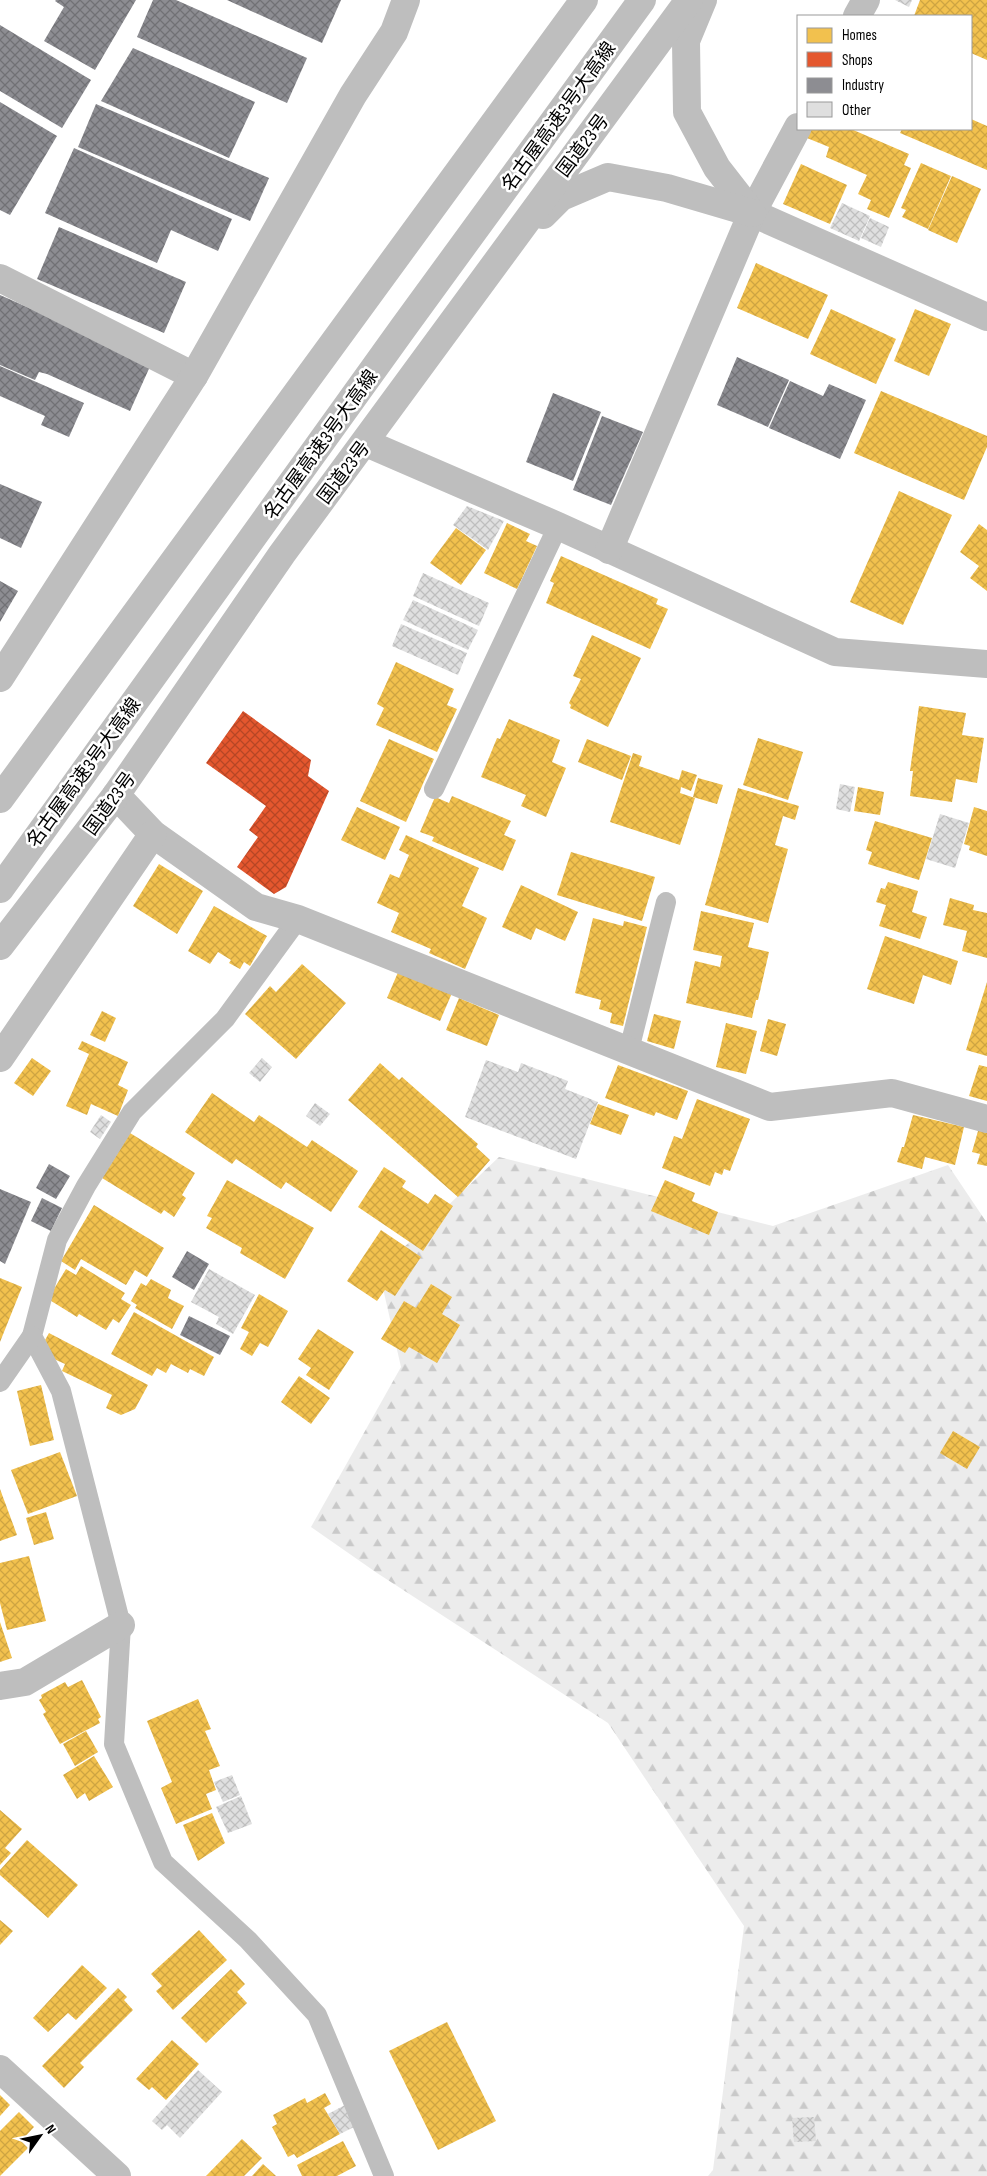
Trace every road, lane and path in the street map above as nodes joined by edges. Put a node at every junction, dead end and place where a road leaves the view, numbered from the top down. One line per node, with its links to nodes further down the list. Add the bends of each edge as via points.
1 (406, 0): 14 (main road, via 394,32 353,96)
2 (563, 0): 20 (main road)
3 (584, 0): 23 (main road)
4 (642, 0): 25 (main road, 名古屋高速3号大高線)
5 (689, 0): 11 (main road, 国道23号)
6 (704, 0): 10 (main road, via 686,41 687,112 717,168)
7 (866, 0): 8 (main road)
8 (858, 15)
9 (797, 129): 10 (main road)
10 (752, 213): 11 (main road, via 667,188 608,177 561,197); 13 (main road); 17 (main road)
11 (493, 266): 15 (main road, 国道23号)
12 (0, 278): 14 (main road)
13 (987, 317)
14 (194, 376): 19 (main road)
15 (366, 443): 16 (main road); 22 (main road, 国道23号, via 282,554)
16 (558, 526): 17 (main road); 21 (lane)
17 (609, 550): 18 (main road, via 835,652)
18 (987, 664)
19 (0, 678)
20 (0, 778)
21 (434, 789)
22 (116, 795): 24 (main road); 28 (main road, 国道23号)
23 (0, 800)
24 (153, 834): 27 (main road, via 256,907); 30 (main road)
25 (0, 889)
26 (666, 902): 29 (lane)
27 (298, 919): 29 (main road); 32 (lane, via 225,1020 132,1112 56,1240)
28 (0, 946)
29 (629, 1050): 31 (main road, via 770,1107 892,1094)
30 (0, 1058)
31 (987, 1119)
32 (32, 1336): 33 (lane); 34 (lane, via 62,1390)
33 (0, 1382)
34 (121, 1625): 35 (main road, via 25,1682); 38 (lane, via 114,1744 163,1862 248,1940 317,2015)
35 (0, 1686)
36 (0, 2069): 37 (main road)
37 (118, 2176)
38 (384, 2176)

